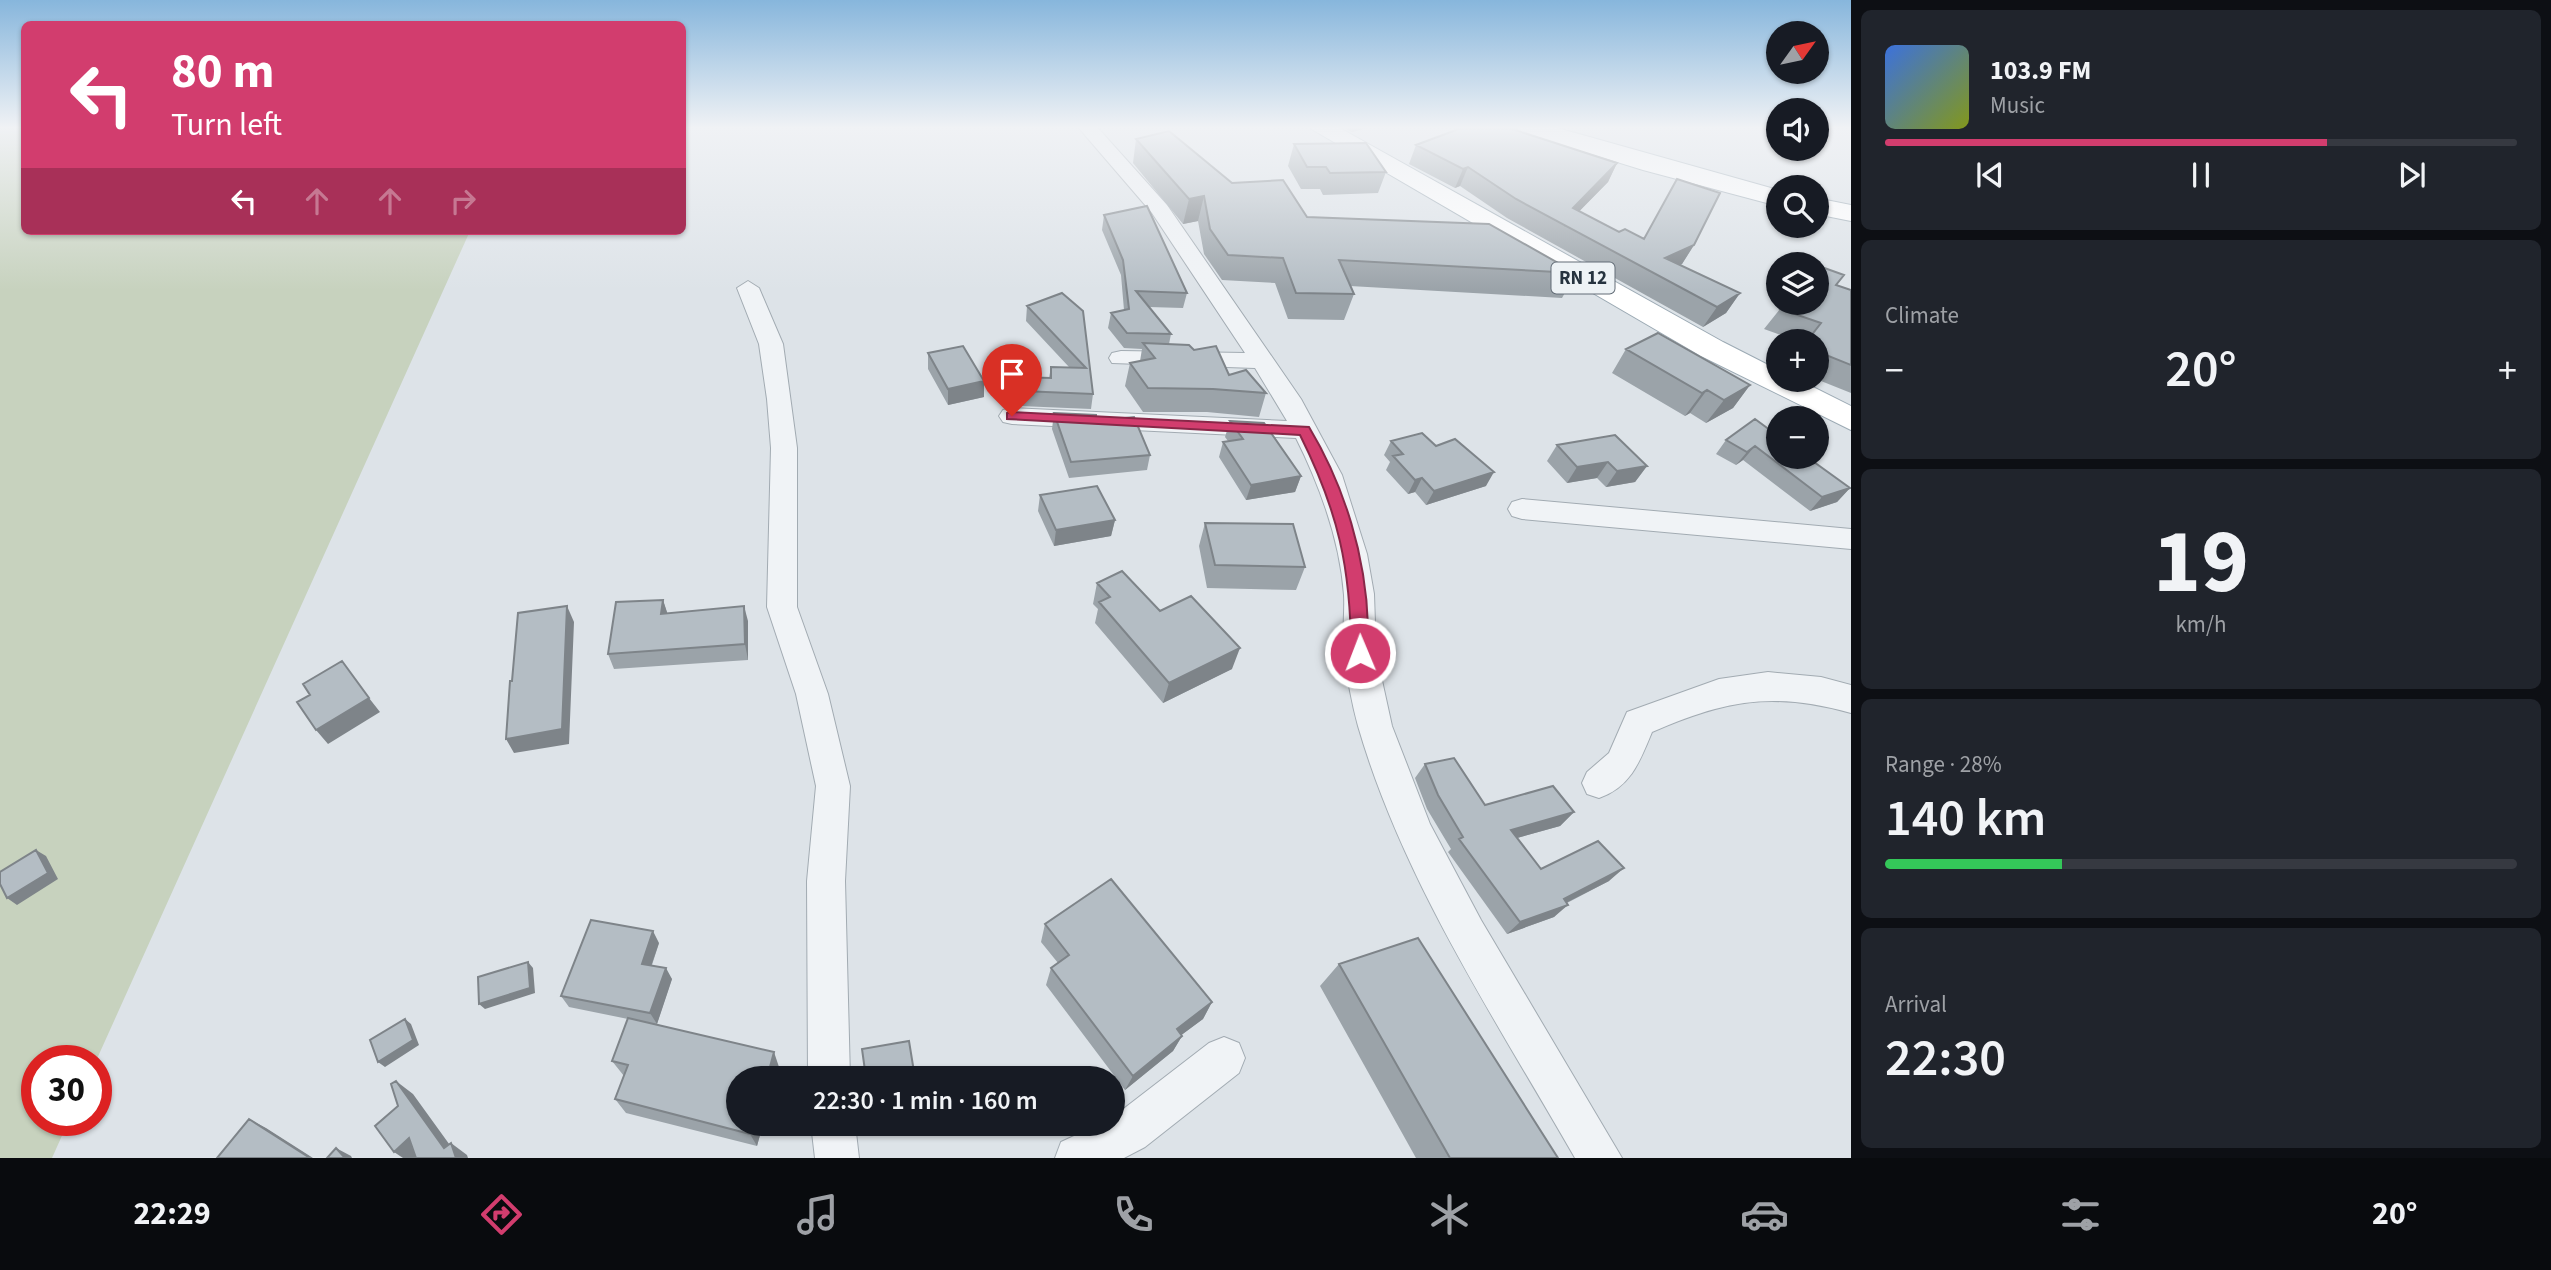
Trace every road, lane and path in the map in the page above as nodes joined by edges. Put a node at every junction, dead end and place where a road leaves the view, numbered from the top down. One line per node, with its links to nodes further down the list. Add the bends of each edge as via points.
1 (1135, 181): 9 (street, via 1160,209)
2 (1415, 181): 11 (main road, RN 12, via 1689,336)
3 (1713, 181): 4 (main road)
4 (1766, 195)
5 (1829, 209): 6 (main road)
6 (1851, 213)
7 (748, 288): 18 (street, via 771,344 780,399 784,448 782,607 812,694 833,786 826,881)
8 (1121, 359): 9 (street)
9 (1262, 360): 12 (street)
10 (1012, 416): 12 (street)
11 (1851, 419)
12 (1304, 430): 22 (street, via 1341,509 1359,594 1360,653 1375,726 1415,831 1467,933)
13 (1522, 509): 14 (street)
14 (1851, 539)
15 (1851, 699): 16 (street, via 1813,687 1755,684 1693,700 1639,722 1622,763)
16 (1599, 783)
17 (1224, 1058): 21 (street, via 1130,1132)
18 (829, 1066)
19 (834, 1136): 20 (street)
20 (837, 1158)
21 (1077, 1158)
22 (1600, 1158)

